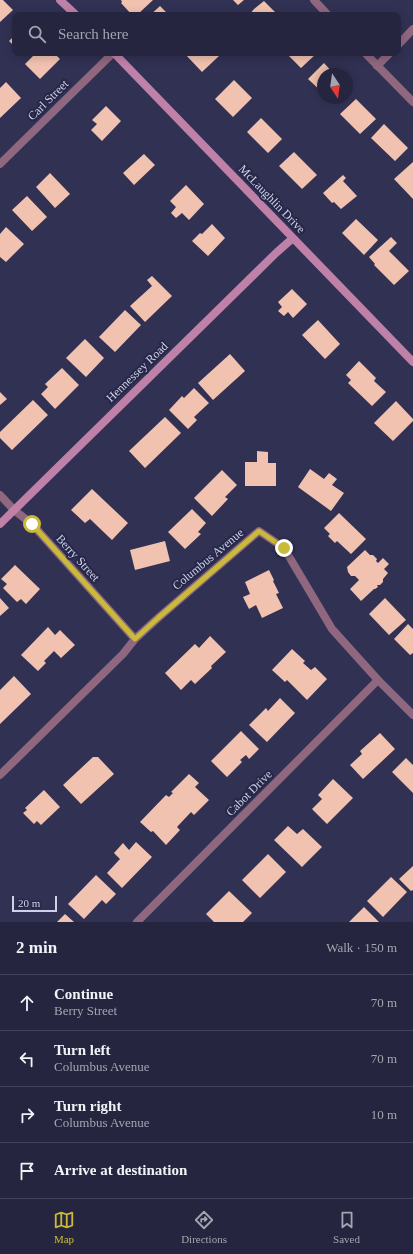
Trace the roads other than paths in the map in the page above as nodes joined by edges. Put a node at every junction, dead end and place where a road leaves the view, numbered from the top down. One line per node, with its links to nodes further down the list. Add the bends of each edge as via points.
1 (60, 0): 3 (main road)
2 (314, 0): 4 (street)
3 (73, 12)
4 (325, 12)
5 (413, 29): 6 (street)
6 (401, 42)
7 (111, 56): 13 (street, Carl Street)
8 (117, 56): 14 (main road, McLaughlin Drive)
9 (368, 56): 11 (street)
10 (387, 56): 11 (street)
11 (378, 66): 12 (street)
12 (413, 102)
13 (0, 164)
14 (293, 238): 15 (main road, McLaughlin Drive); 17 (main road, Hennessey Road)
15 (413, 362)
16 (0, 495): 17 (street, Berry Street)
17 (14, 510): 18 (main road, Hennessey Road); 19 (street, Berry Street, via 32,524)
18 (0, 524)
19 (135, 639): 20 (street, Columbus Avenue, via 259,531 284,548 332,629); 22 (street, Columbus Avenue, via 123,654)
20 (378, 680): 21 (street, Columbus Avenue); 23 (street, Cabot Drive)
21 (413, 715)
22 (0, 775)
23 (137, 922)

